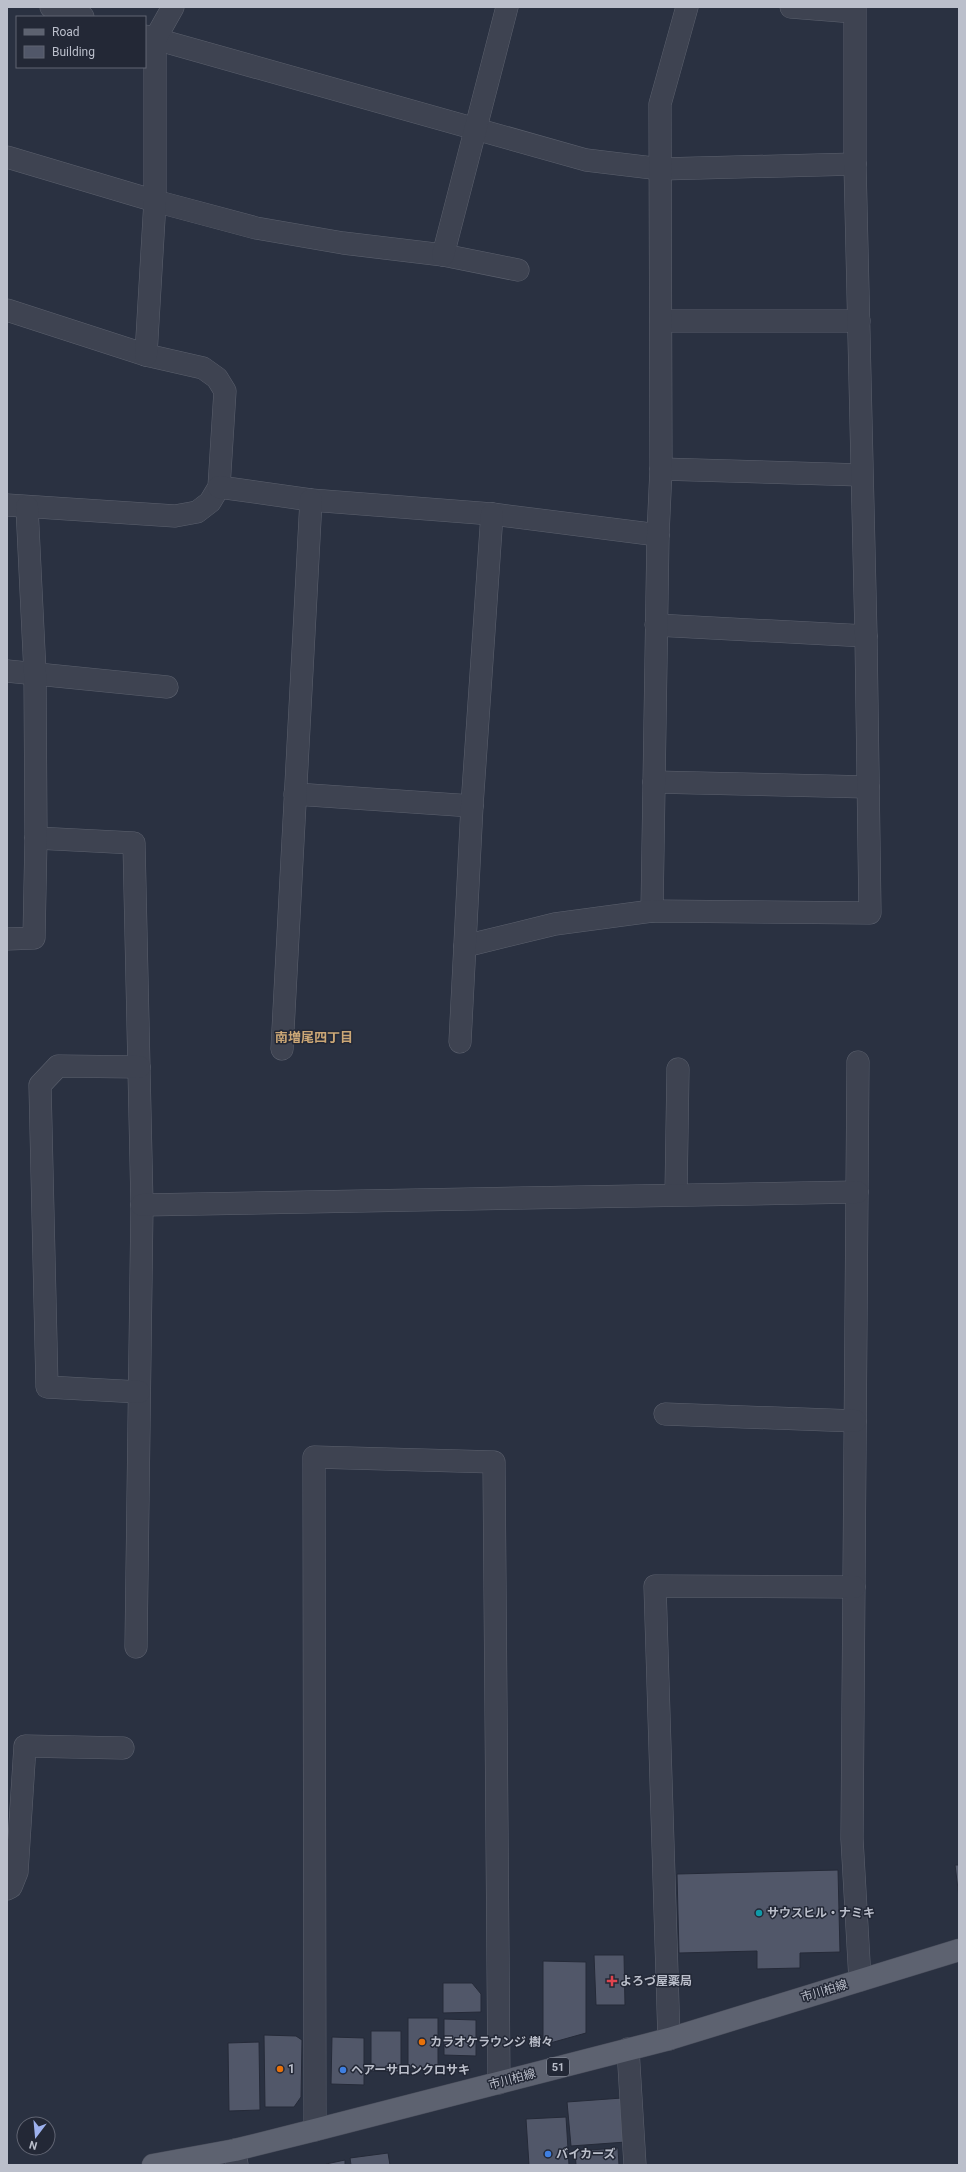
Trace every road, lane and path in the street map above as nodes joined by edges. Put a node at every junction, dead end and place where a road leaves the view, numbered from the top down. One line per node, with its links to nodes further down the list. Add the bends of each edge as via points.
1 (50, 7): 7 (street)
2 (173, 7): 8 (street)
3 (507, 7): 9 (street)
4 (687, 7): 12 (street, via 660,104)
5 (791, 7): 6 (street)
6 (855, 9): 11 (street)
7 (80, 16)
8 (150, 38): 9 (street); 13 (street)
9 (476, 130): 12 (street, via 586,160); 14 (street)
10 (7, 157): 13 (street)
11 (856, 164): 12 (street); 18 (street)
12 (661, 169): 17 (street)
13 (155, 201): 14 (street, via 256,228 343,243); 19 (street)
14 (443, 255): 15 (street)
15 (518, 270)
16 (7, 310): 19 (street)
17 (661, 321): 18 (street); 20 (street)
18 (858, 321): 21 (street)
19 (146, 355): 22 (street, via 203,368 217,378 225,391)
20 (661, 469): 21 (street); 26 (street)
21 (861, 475): 28 (street)
22 (219, 487): 23 (street); 24 (street, via 210,502 197,512 175,516)
23 (311, 500): 25 (street); 34 (street)
24 (17, 506): 30 (street)
25 (492, 514): 26 (street); 35 (street)
26 (658, 535): 27 (street)
27 (656, 625): 28 (street); 32 (street)
28 (866, 636): 33 (street)
29 (7, 671): 30 (street)
30 (35, 673): 31 (street); 36 (street)
31 (167, 687)
32 (654, 782): 33 (street); 37 (street)
33 (868, 787): 37 (street, via 870,913)
34 (295, 794): 35 (street); 41 (street)
35 (472, 806): 39 (street)
36 (36, 838): 38 (street, via 34,938); 43 (street, via 134,843)
37 (652, 911): 39 (street, via 555,924)
38 (7, 939)
39 (465, 946): 40 (street)
40 (460, 1042)
41 (282, 1049)
42 (858, 1062): 45 (street)
43 (139, 1068): 47 (street); 48 (street, via 58,1066 40,1085 47,1387)
44 (678, 1068): 46 (street)
45 (857, 1192): 46 (street); 50 (street)
46 (676, 1194): 47 (street)
47 (142, 1205): 48 (street)
48 (139, 1392): 52 (street)
49 (665, 1414): 50 (street)
50 (855, 1421): 51 (street)
51 (854, 1587): 56 (street, via 852,1839); 57 (street, via 655,1586)
52 (136, 1647)
53 (123, 1748): 54 (street, via 25,1746 17,1872 11,1887)
54 (7, 1889)
55 (959, 1950): 56 (main road, 市川柏線 / 51)
56 (860, 1980): 57 (main road, 市川柏線 / 51)
57 (669, 2038): 58 (main road, 市川柏線 / 51)
58 (628, 2049): 59 (main road, 市川柏線 / 51); 63 (street)
59 (499, 2083): 60 (main road, 市川柏線 / 51); 60 (street, via 494,1462 314,1457)
60 (315, 2130): 61 (main road, 市川柏線 / 51)
61 (236, 2157): 62 (main road, 市川柏線 / 51)
62 (153, 2165)
63 (635, 2165)

